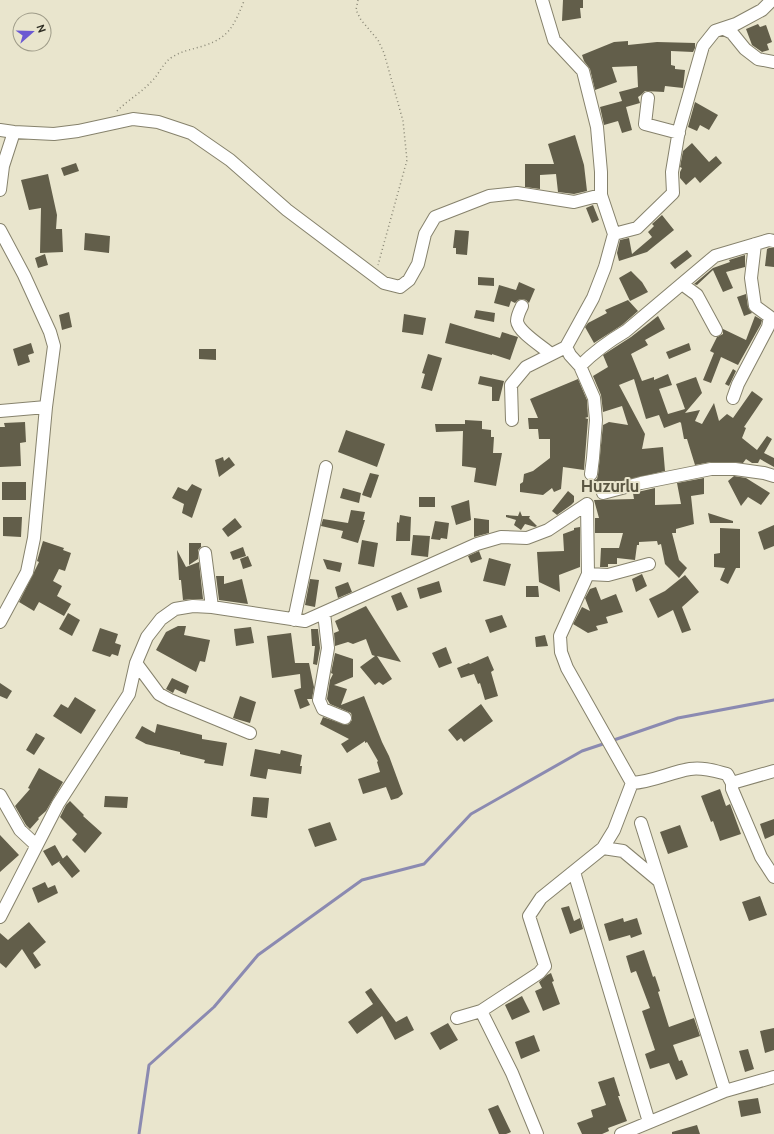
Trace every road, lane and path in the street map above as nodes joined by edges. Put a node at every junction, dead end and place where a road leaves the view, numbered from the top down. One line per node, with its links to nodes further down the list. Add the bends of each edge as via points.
1 (358, 0): 18 (path, via 356,10 378,40 384,53 403,121 407,160)
2 (542, 0): 13 (street, via 554,40 583,71 597,127)
3 (772, 0): 5 (street, via 762,10)
4 (244, 1): 8 (path, via 234,25 222,38 174,56 165,63 152,81 114,114)
5 (724, 28): 6 (street, via 758,59); 11 (street, via 715,31 703,46)
6 (774, 62)
7 (648, 98): 11 (street, via 645,124)
8 (111, 124): 10 (street, via 54,134); 18 (street, via 133,118 158,122 191,133 230,160 287,210)
9 (0, 130): 10 (street)
10 (14, 132): 12 (street, via 3,166)
11 (679, 133): 15 (street, via 672,172 673,193 636,228)
12 (0, 190)
13 (601, 195): 15 (street); 18 (street, via 574,202 517,193 489,196 435,217 424,234 418,264 410,280 400,287 384,283)
14 (0, 230): 26 (street, via 27,282 54,346)
15 (614, 234): 22 (street, via 593,298)
16 (774, 240): 17 (street)
17 (755, 244): 19 (street, via 715,256); 25 (street, via 751,278 756,306 770,317 768,327)
18 (375, 275)
19 (682, 284): 21 (street, via 697,294); 24 (street)
20 (522, 306): 23 (street, via 517,320 518,326)
21 (716, 330)
22 (566, 347): 23 (street); 24 (street)
23 (551, 354): 28 (street, via 526,367 511,385)
24 (580, 366): 30 (street, via 594,398 596,420)
25 (733, 398)
26 (46, 407): 27 (street); 39 (street, via 34,538 27,572)
27 (0, 410)
28 (512, 420)
29 (326, 467): 38 (street)
30 (591, 474)
31 (774, 476): 32 (street, via 735,469 711,469)
32 (603, 493)
33 (205, 553): 36 (street)
34 (649, 564): 35 (street, via 608,575)
35 (588, 574): 37 (street, via 587,504 548,530 527,538 501,537 477,544); 44 (street, via 560,636 562,652 567,668)
36 (212, 607): 38 (street); 40 (street, via 193,606 170,612 147,637)
37 (324, 613): 38 (street, via 305,621); 41 (street, via 328,648 319,700 323,709)
38 (294, 620)
39 (0, 622)
40 (136, 663): 42 (street, via 159,694); 48 (street, via 129,694 58,804)
41 (345, 718)
42 (250, 733)
43 (774, 771): 45 (street)
44 (632, 783): 45 (street, via 641,783 691,769 708,769 727,774); 49 (street, via 614,830)
45 (732, 783): 51 (street, via 732,789 761,857)
46 (0, 795): 48 (street, via 20,830)
47 (641, 823): 52 (street)
48 (36, 846): 53 (street)
49 (603, 848): 50 (street); 52 (street, via 623,851)
50 (574, 872): 54 (street, via 541,898 529,916 546,966); 58 (street)
51 (774, 877)
52 (659, 881): 57 (street)
53 (0, 917)
54 (481, 1011): 55 (street); 59 (street, via 512,1074)
55 (456, 1018)
56 (774, 1077): 57 (street)
57 (725, 1091): 58 (street)
58 (649, 1122): 60 (street)
59 (537, 1134)
60 (621, 1134)

